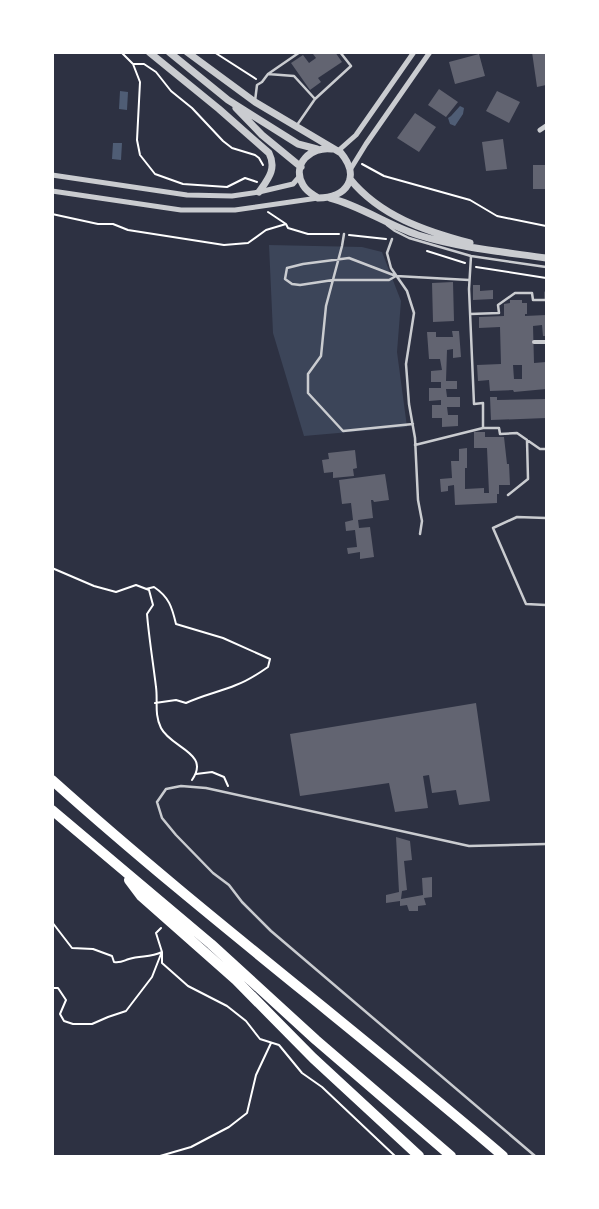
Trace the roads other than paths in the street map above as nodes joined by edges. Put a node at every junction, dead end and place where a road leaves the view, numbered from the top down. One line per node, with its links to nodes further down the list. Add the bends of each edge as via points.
1 (149, 52): 23 (street, via 270,153 272,170)
2 (169, 52): 10 (street)
3 (187, 52): 11 (street)
4 (300, 52): 8 (lane)
5 (340, 52): 9 (lane, via 351,66)
6 (414, 52): 16 (street, via 356,135)
7 (430, 52): 18 (street)
8 (268, 74): 9 (lane, via 294,76); 11 (lane, via 257,85)
9 (316, 99): 12 (lane)
10 (228, 100): 15 (street, via 298,144); 17 (street, via 262,135)
11 (255, 102): 12 (street)
12 (296, 126): 16 (street)
13 (546, 126): 14 (street)
14 (540, 130)
15 (317, 149): 16 (street); 17 (street, via 307,156)
16 (335, 150): 18 (street, via 347,161)
17 (301, 167): 20 (street)
18 (350, 170): 21 (street)
19 (52, 175): 23 (street, via 188,194 232,196)
20 (300, 176): 23 (street, via 293,184); 24 (street, via 304,186)
21 (350, 179): 25 (street, via 344,189); 29 (street, via 370,200 401,219 448,237)
22 (52, 191): 24 (street, via 181,210 236,210)
23 (259, 192)
24 (318, 198): 25 (street)
25 (330, 198): 26 (street)
26 (382, 221): 29 (street, via 434,240); 30 (lane, via 409,238)
27 (344, 234): 32 (lane)
28 (392, 239): 34 (lane, via 387,253)
29 (499, 251): 31 (street)
30 (470, 256): 33 (lane); 36 (lane)
31 (546, 258)
32 (339, 259): 34 (lane, via 349,258); 35 (lane); 35 (lane, via 288,268 285,274 285,279 292,284)
33 (546, 267)
34 (396, 276): 35 (lane, via 389,280); 36 (lane); 42 (lane, via 407,291 414,313 406,364)
35 (333, 280): 42 (lane, via 326,306 321,356 308,374 308,393 343,431)
36 (469, 280): 39 (lane)
37 (546, 292): 38 (lane)
38 (546, 299): 39 (lane, via 533,300 532,292 516,293 498,305 499,313)
39 (470, 314): 43 (lane, via 474,404 484,403)
40 (534, 342): 41 (street)
41 (546, 342)
42 (413, 424): 45 (lane)
43 (483, 428): 44 (lane, via 499,428 500,434 517,433); 45 (lane)
44 (527, 440): 46 (lane, via 540,449); 47 (lane, via 528,479)
45 (415, 445): 49 (lane, via 422,520)
46 (546, 449)
47 (508, 495)
48 (546, 518): 50 (lane, via 517,517 494,528 526,604)
49 (420, 534)
50 (546, 605)
51 (52, 780): 57 (highway)
52 (52, 810): 54 (highway)
53 (546, 844): 58 (lane, via 469,846 188,786 166,790 157,802 162,818 176,835 229,885 271,931)
54 (122, 870): 55 (highway, via 141,896 236,980 313,1058); 56 (highway, via 198,932 316,1040)
55 (419, 1156)
56 (451, 1156)
57 (503, 1156)
58 (535, 1156)

